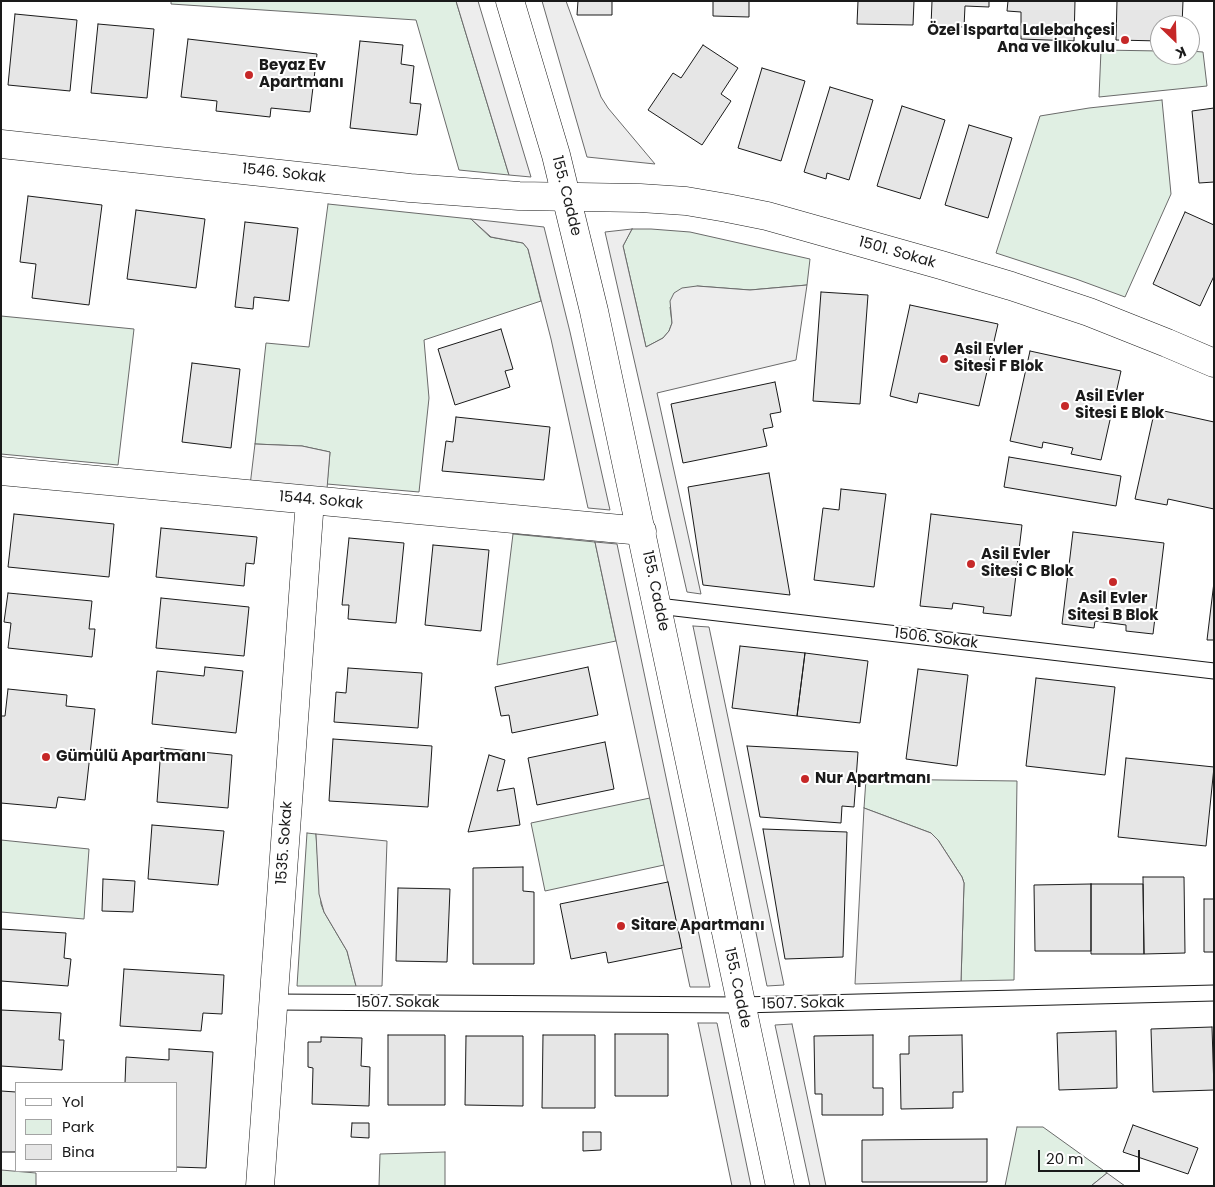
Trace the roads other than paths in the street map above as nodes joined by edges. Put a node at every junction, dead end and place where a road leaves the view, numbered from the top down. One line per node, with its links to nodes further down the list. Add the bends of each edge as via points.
1 (510, 1): 3 (street, 155. Cadde)
2 (1, 144): 3 (street, 1546. Sokak, via 463,193)
3 (567, 197): 4 (street, 1501. Sokak, via 686,201 767,216 1011,286 1089,312); 7 (street, 155. Cadde)
4 (1214, 364)
5 (1, 471): 6 (street, 1544. Sokak)
6 (310, 500): 7 (street, 1544. Sokak); 11 (street, 1535. Sokak)
7 (642, 531): 8 (street, 155. Cadde)
8 (658, 606): 9 (lane, 1506. Sokak); 12 (street, 155. Cadde)
9 (1214, 671)
10 (1214, 993): 12 (lane, 1507. Sokak)
11 (273, 1002): 12 (lane, 1507. Sokak); 13 (street, 1535. Sokak)
12 (741, 1005): 14 (street, 155. Cadde)
13 (260, 1186)
14 (780, 1186)

